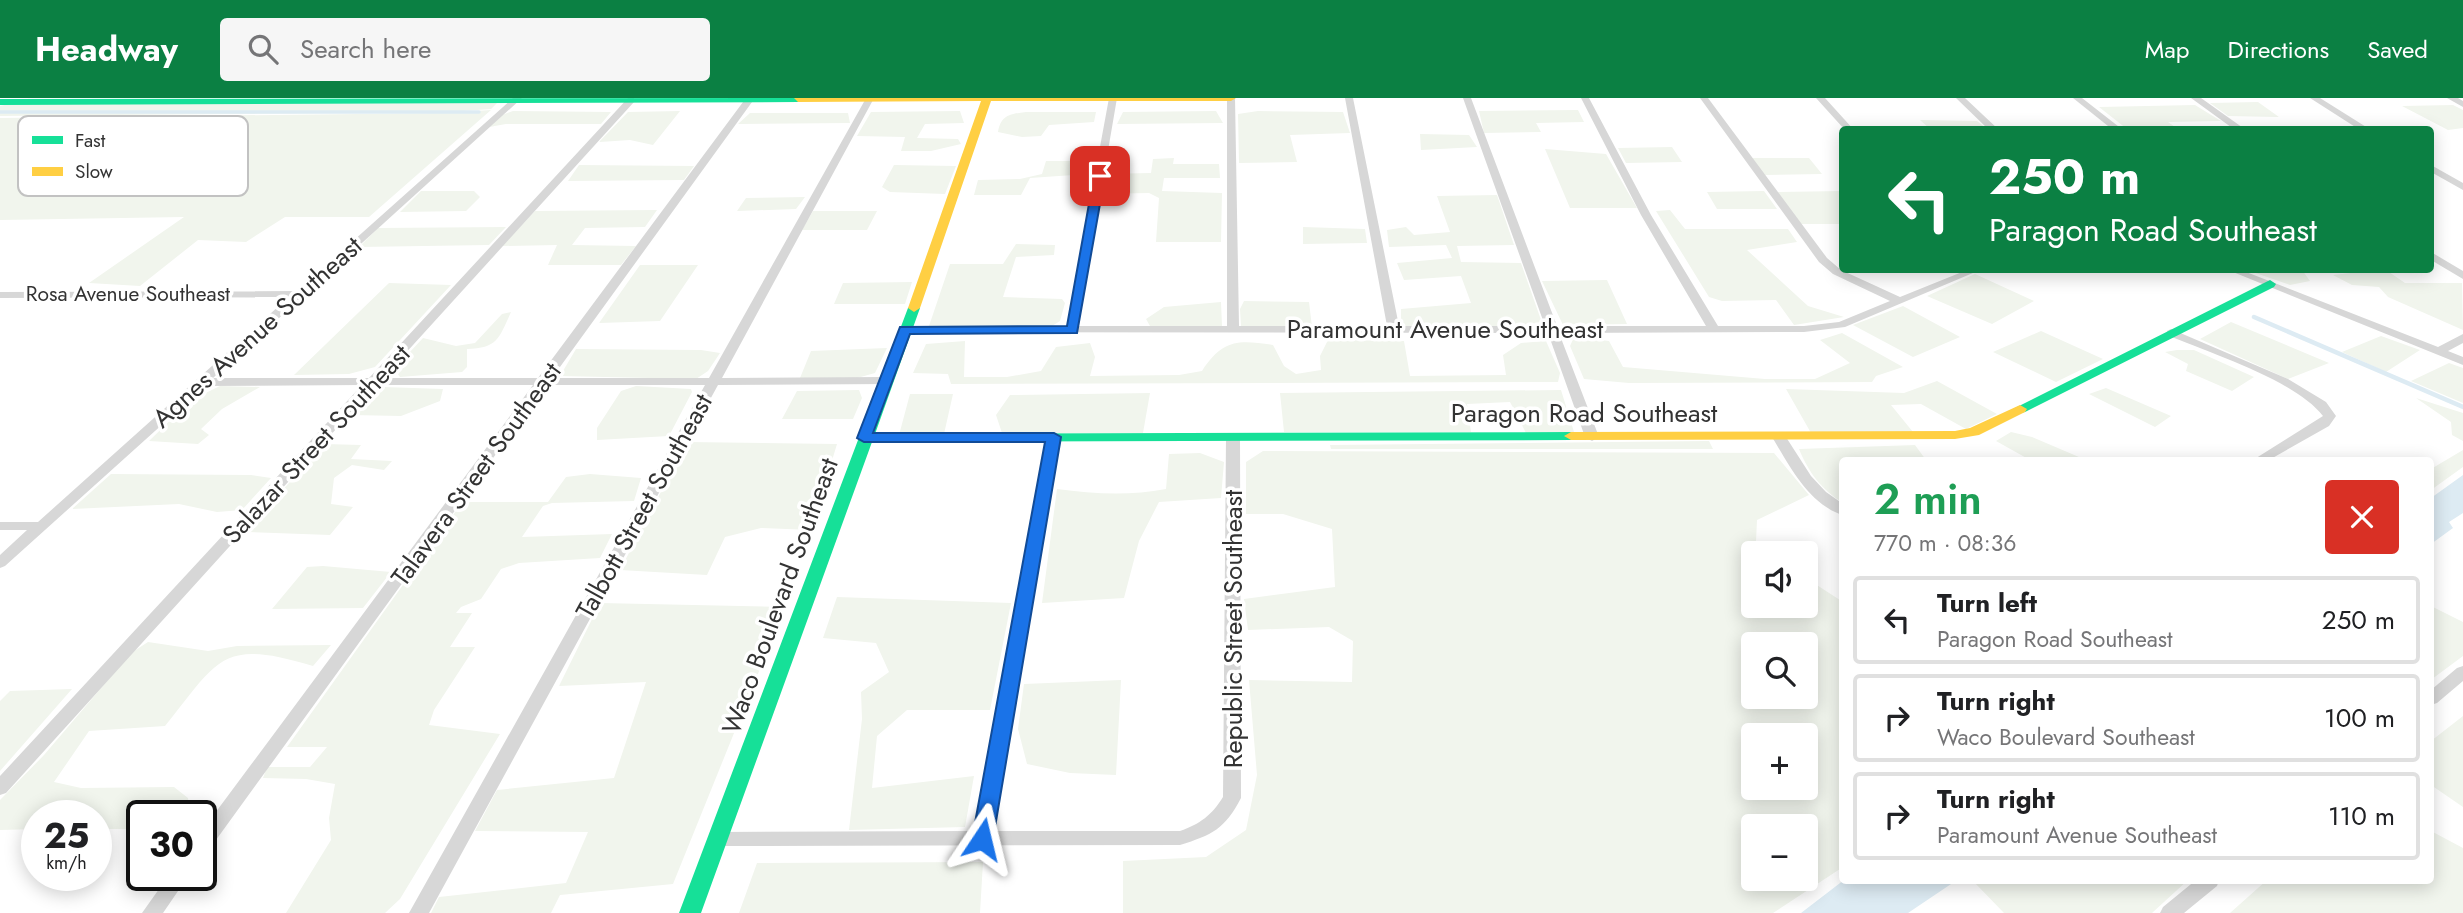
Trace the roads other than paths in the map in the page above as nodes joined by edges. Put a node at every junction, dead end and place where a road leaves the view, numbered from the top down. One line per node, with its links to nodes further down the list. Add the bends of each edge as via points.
1 (1231, 98): 14 (street); 41 (street)
2 (1349, 98): 42 (street)
3 (1467, 98): 37 (street)
4 (1585, 98): 38 (street, via 1646,215)
5 (1704, 98): 28 (street, via 1823,260)
6 (1820, 98): 20 (street)
7 (1960, 98): 21 (street)
8 (2077, 98): 22 (street)
9 (2195, 98): 23 (street)
10 (2314, 98): 24 (street)
11 (2451, 98): 19 (street)
12 (516, 99): 15 (street); 18 (street); 34 (street, Agnes Avenue Southeast)
13 (987, 99): 14 (street); 17 (street); 39 (street, Waco Boulevard Southeast)
14 (1114, 99): 40 (street)
15 (631, 100): 16 (street); 47 (street, Salazar Street Southeast)
16 (749, 100): 17 (street); 51 (street, Talavera Street Southeast)
17 (869, 100): 48 (street, Talbott Street Southeast)
18 (0, 102)
19 (2463, 104)
20 (1846, 126)
21 (1991, 126)
22 (2114, 126)
23 (2236, 126)
24 (2360, 126)
25 (2434, 170): 26 (street)
26 (2463, 187)
27 (2434, 257): 32 (street)
28 (1839, 272)
29 (1840, 273): 36 (street)
30 (1967, 273): 36 (street, Paramount Avenue Southeast)
31 (2241, 273): 33 (street)
32 (2463, 276)
33 (2270, 284): 43 (street, Paragon Road Southeast); 45 (street)
34 (298, 294): 35 (street, Rosa Avenue Southeast); 50 (street, Agnes Avenue Southeast)
35 (0, 295)
36 (1898, 300): 38 (street, Paramount Avenue Southeast, via 1827,328)
37 (1554, 329): 38 (street, Paramount Avenue Southeast); 42 (street, Paramount Avenue Southeast); 56 (street)
38 (1714, 329)
39 (904, 330): 40 (street, Paramount Avenue Southeast); 49 (street, Waco Boulevard Southeast)
40 (1072, 330): 41 (street, Paramount Avenue Southeast)
41 (1233, 330): 42 (street, Paramount Avenue Southeast)
42 (1394, 330)
43 (2171, 333): 54 (street, Paragon Road Southeast, via 1974,432); 57 (street, via 2307,392 2327,407 2330,416 2324,423)
44 (2463, 338): 45 (street)
45 (2439, 351): 46 (street)
46 (2463, 361)
47 (374, 381): 50 (street); 51 (street); 64 (street, Salazar Street Southeast)
48 (713, 381): 49 (street); 51 (street); 71 (street, Talbott Street Southeast)
49 (885, 381): 55 (street, Waco Boulevard Southeast)
50 (203, 382): 60 (street, Agnes Avenue Southeast)
51 (543, 382): 65 (street, Talavera Street Southeast)
52 (1054, 437): 53 (street, Paragon Road Southeast); 55 (street, Paragon Road Southeast); 67 (street)
53 (1233, 437): 56 (street, Paragon Road Southeast); 67 (street, Republic Street Southeast, via 1232,798 1220,819 1207,830 1180,838)
54 (1779, 437): 56 (street, Paragon Road Southeast); 58 (street, via 1806,483)
55 (864, 438): 66 (street, Waco Boulevard Southeast)
56 (1592, 438)
57 (2265, 457)
58 (1839, 509)
59 (0, 526): 60 (street)
60 (41, 526): 61 (street, Agnes Avenue Southeast)
61 (0, 564)
62 (2463, 672): 63 (street)
63 (2434, 696)
64 (0, 788)
65 (217, 824)
66 (717, 839): 67 (street); 72 (street, Waco Boulevard Southeast)
67 (982, 839)
68 (2205, 884): 73 (street)
69 (168, 891): 70 (street)
70 (152, 913)
71 (419, 913)
72 (690, 913)
73 (2170, 913)

